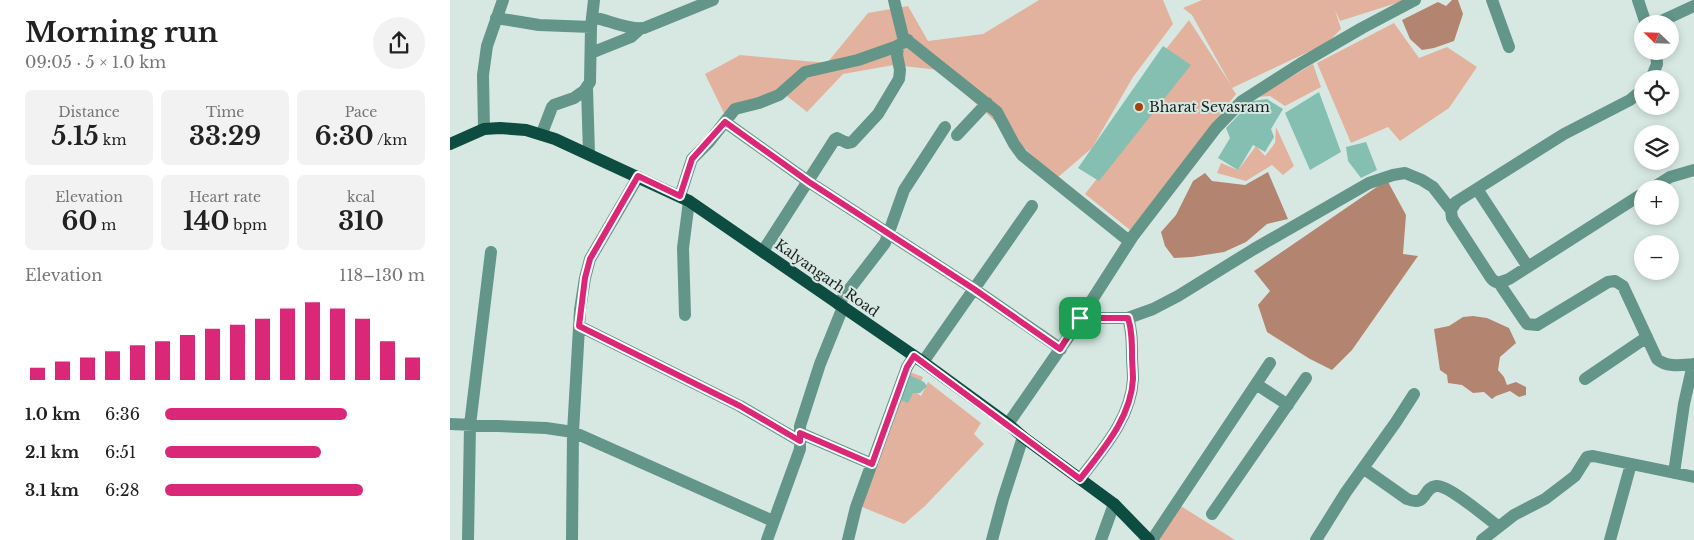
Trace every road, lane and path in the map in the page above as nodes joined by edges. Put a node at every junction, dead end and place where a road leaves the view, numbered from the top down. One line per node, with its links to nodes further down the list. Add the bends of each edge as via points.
1 (503, 0): 11 (street)
2 (594, 0): 12 (street)
3 (713, 0): 13 (street)
4 (894, 0): 14 (street)
5 (1415, 0): 37 (street, via 1300,64 1242,101 1210,136)
6 (1492, 0): 15 (street)
7 (1638, 0): 9 (street)
8 (1694, 6): 10 (street)
9 (1643, 15)
10 (1674, 15)
11 (496, 18): 12 (street, via 539,25); 22 (street, via 487,46 483,75)
12 (592, 22): 13 (street); 16 (street)
13 (641, 28): 16 (street, via 631,37)
14 (903, 43): 19 (street); 20 (street, via 858,60 805,72 779,95 735,109); 30 (street, via 899,79 878,114 852,142 835,139)
15 (1509, 47)
16 (591, 53): 17 (street)
17 (587, 88): 23 (street, via 574,98 554,105); 26 (street)
18 (1634, 97): 31 (street, via 1564,134)
19 (987, 103): 24 (street); 37 (street, via 997,112 1022,155)
20 (725, 122): 30 (street); 32 (street, via 692,159)
21 (945, 127): 36 (street, via 904,190)
22 (484, 130): 23 (main road, Kalyangarh Road, via 500,128); 25 (main road, Kalyangarh Road)
23 (542, 133): 26 (main road, Kalyangarh Road)
24 (957, 135)
25 (450, 144)
26 (589, 154): 28 (main road, Kalyangarh Road)
27 (1694, 170): 29 (street)
28 (638, 176): 32 (main road, Kalyangarh Road); 47 (street, via 590,259)
29 (1665, 180)
30 (809, 182): 36 (street); 38 (street)
31 (1477, 189): 35 (street, via 1456,202); 40 (street)
32 (684, 198): 38 (main road, Kalyangarh Road); 44 (street)
33 (1634, 199): 40 (street)
34 (1032, 206): 42 (street)
35 (1451, 210): 41 (street, via 1452,218 1491,278); 46 (street, via 1433,187 1405,174 1369,183 1178,296)
36 (888, 234): 42 (street); 43 (street)
37 (1130, 241): 45 (street)
38 (763, 251): 43 (main road, Kalyangarh Road)
39 (491, 252): 60 (street)
40 (1528, 267): 41 (street)
41 (1499, 283): 48 (street, via 1524,320 1538,325 1608,282 1616,281 1623,286)
42 (974, 289): 49 (street); 50 (street)
43 (840, 305): 50 (main road, Kalyangarh Road); 62 (street, via 800,426)
44 (686, 315)
45 (1080, 318): 46 (street); 49 (street)
46 (1128, 318): 69 (street, via 1133,380 1129,401 1120,423)
47 (579, 326): 61 (street); 62 (street)
48 (1647, 337): 52 (street, via 1662,363); 54 (street)
49 (1060, 349): 59 (street)
50 (919, 359): 59 (main road, Kalyangarh Road); 64 (street, via 907,367)
51 (1270, 364): 55 (street)
52 (1694, 364): 67 (street)
53 (1306, 378): 57 (street)
54 (1585, 379)
55 (1256, 384): 57 (street); 80 (street)
56 (1414, 394): 66 (street)
57 (1288, 405): 71 (street)
58 (450, 424): 60 (street)
59 (1008, 424): 63 (main road, Kalyangarh Road)
60 (470, 425): 61 (street); 74 (street)
61 (573, 432): 72 (street); 75 (street)
62 (800, 437): 64 (street); 72 (street, via 800,449)
63 (1023, 437): 69 (main road, Kalyangarh Road); 78 (street)
64 (872, 464): 77 (street)
65 (1631, 464): 67 (street); 73 (street, via 1587,457 1575,476 1545,499); 83 (street)
66 (1363, 468): 73 (street, via 1413,501 1418,502 1436,486 1443,487); 81 (street)
67 (1674, 473): 68 (street)
68 (1694, 477)
69 (1080, 479): 70 (main road, Kalyangarh Road)
70 (1114, 504): 79 (street); 80 (main road, Kalyangarh Road)
71 (1212, 514)
72 (773, 521): 76 (street)
73 (1498, 527): 82 (street)
74 (468, 540)
75 (572, 540)
76 (767, 540)
77 (848, 540)
78 (992, 540)
79 (1101, 540)
80 (1150, 540)
81 (1316, 540)
82 (1482, 540)
83 (1610, 540)

